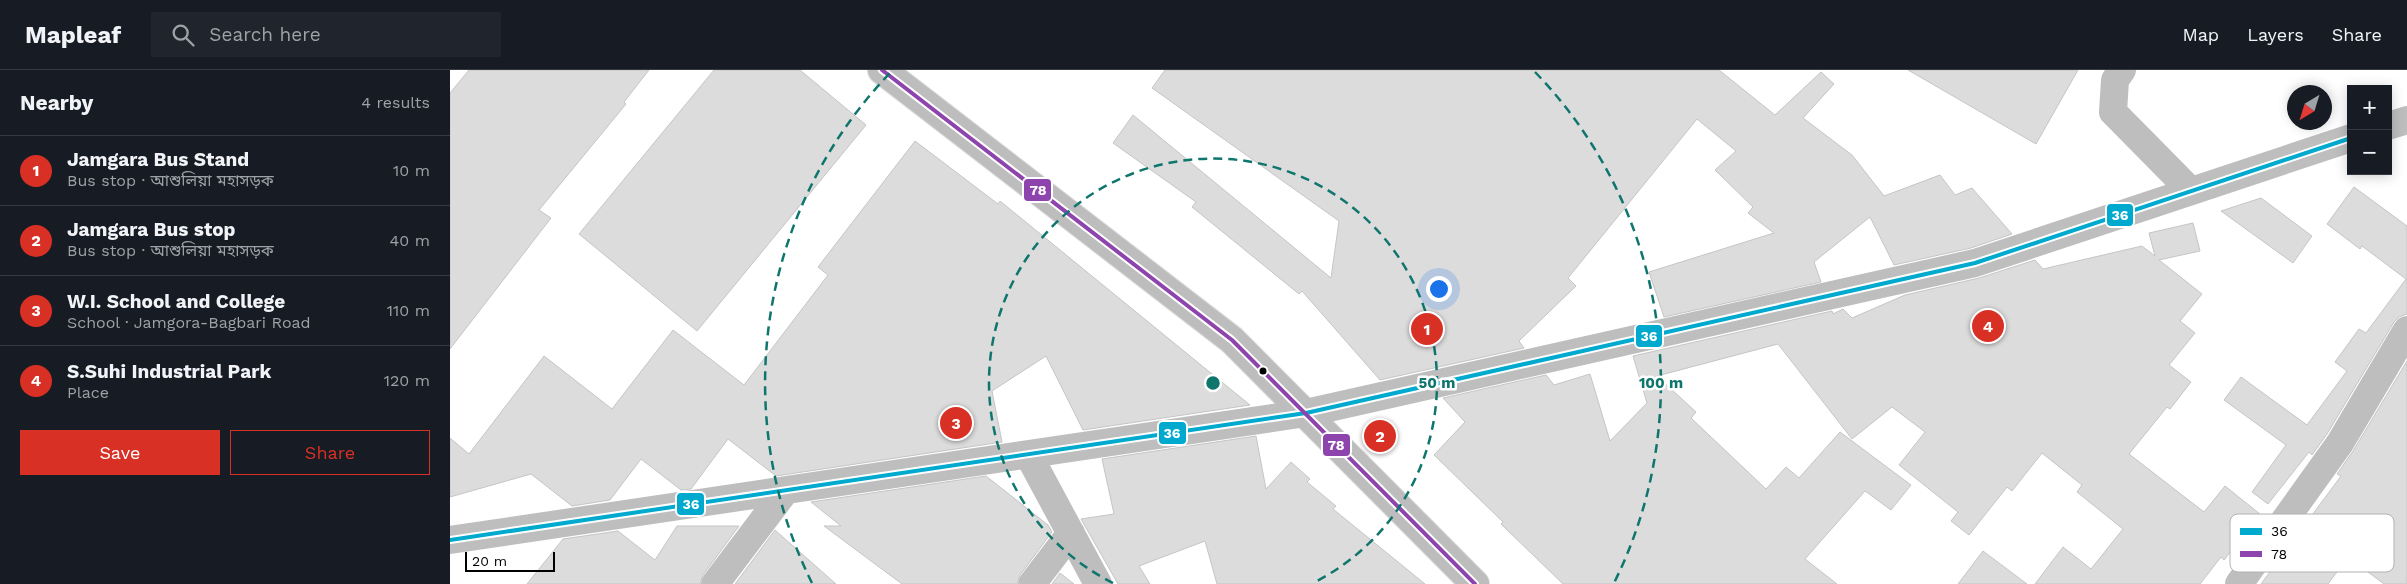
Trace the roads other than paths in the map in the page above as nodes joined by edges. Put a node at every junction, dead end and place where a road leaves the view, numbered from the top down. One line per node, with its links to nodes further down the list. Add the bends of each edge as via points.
1 (882, 70): 8 (highway, via 1232,340)
2 (2122, 70): 6 (street, via 2115,80 2113,112)
3 (2407, 120): 4 (street)
4 (2392, 125)
5 (2347, 139): 6 (street)
6 (2191, 191): 8 (street, via 1975,263)
7 (2407, 330): 11 (street, via 2340,442)
8 (1306, 413): 9 (street); 18 (highway)
9 (1028, 454): 10 (street); 12 (street)
10 (786, 490): 13 (street); 15 (street)
11 (2289, 514)
12 (1070, 533): 16 (street); 17 (street)
13 (450, 540)
14 (2248, 572): 19 (street)
15 (715, 584)
16 (1032, 584)
17 (1098, 584)
18 (1475, 584)
19 (2239, 584)

